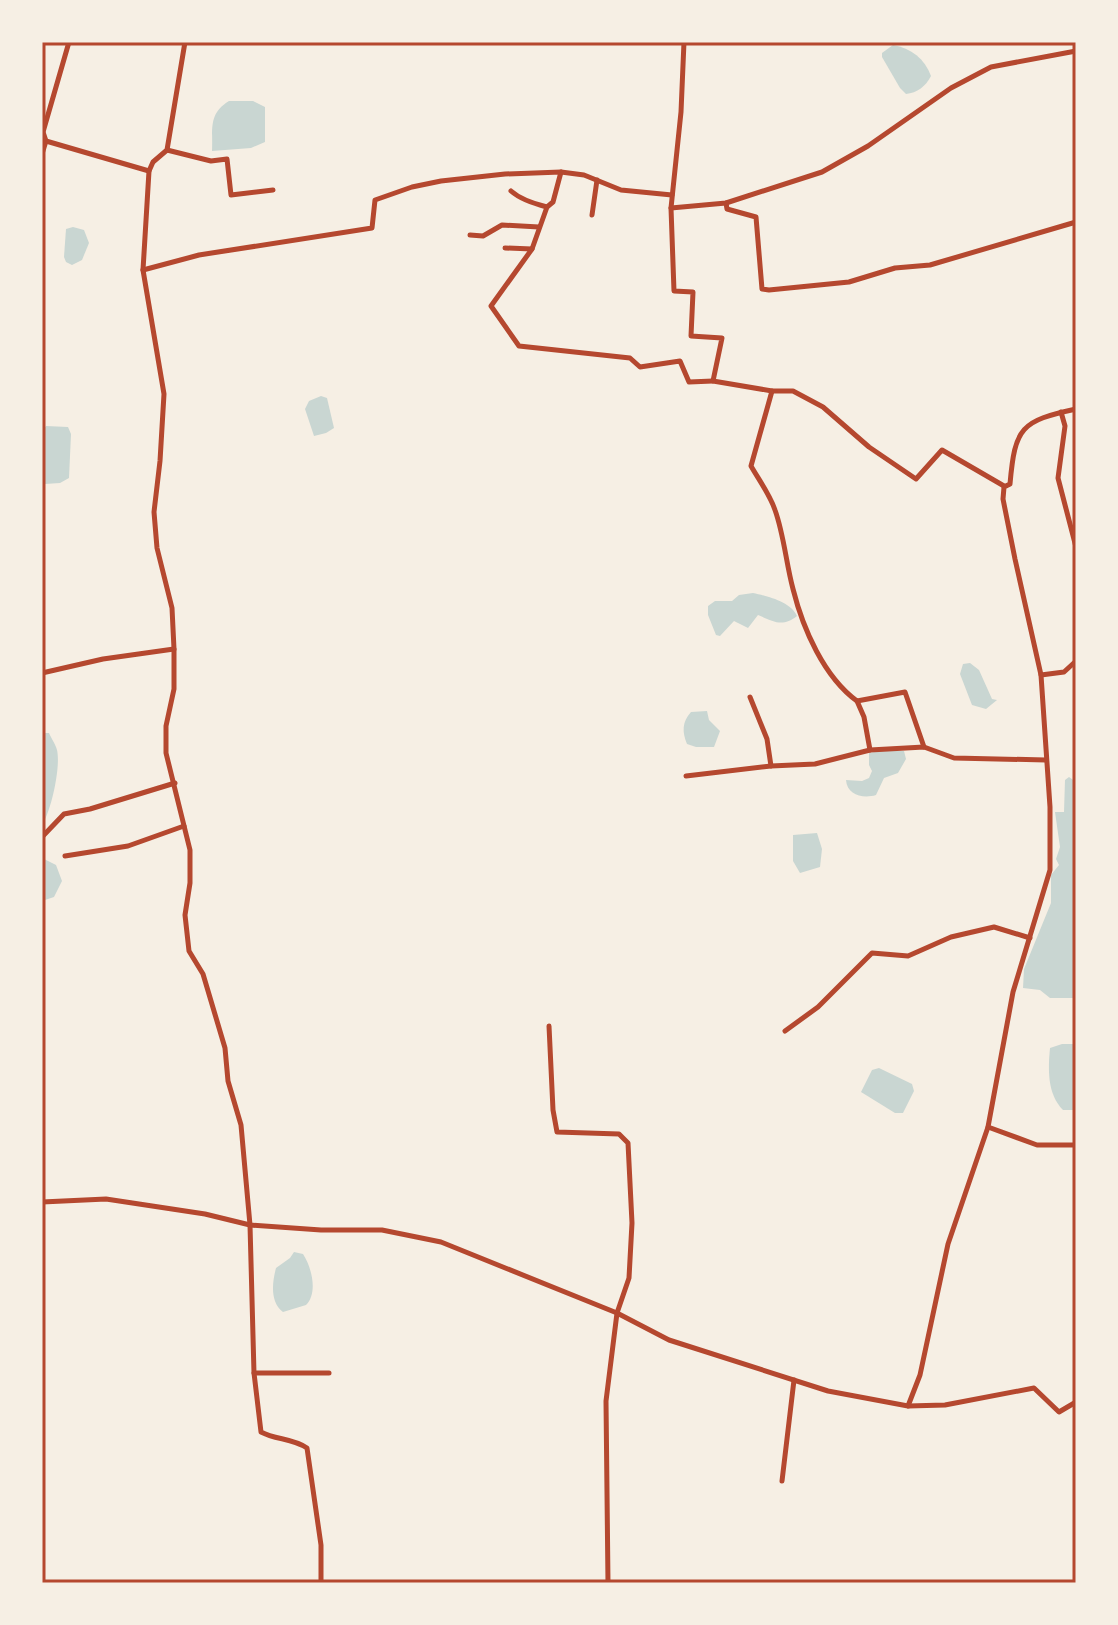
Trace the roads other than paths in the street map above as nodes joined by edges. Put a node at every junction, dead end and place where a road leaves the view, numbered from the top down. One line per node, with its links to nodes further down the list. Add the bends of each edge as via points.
1 (69, 42): 5 (street, via 43,132)
2 (185, 42): 6 (street)
3 (684, 42): 13 (street)
4 (1076, 51): 14 (street, via 991,67 822,172)
5 (46, 141): 7 (street); 8 (street)
6 (167, 150): 8 (street); 11 (street, via 211,161 227,159 231,195)
7 (42, 154)
8 (149, 171): 23 (street)
9 (561, 172): 10 (street); 15 (street); 23 (street, via 475,176 412,187 375,200 372,228 199,255)
10 (597, 180): 13 (street, via 621,190); 17 (street)
11 (273, 190)
12 (511, 191): 15 (street)
13 (672, 195): 16 (street)
14 (726, 203): 16 (street); 18 (street, via 727,209 756,217 762,289 769,290 849,282 895,268 930,265)
15 (547, 207): 19 (street)
16 (671, 208): 24 (street, via 674,291 693,292 691,336 722,338)
17 (592, 215)
18 (1076, 222)
19 (539, 227): 20 (street, via 502,225 483,236); 22 (street)
20 (470, 235)
21 (505, 248): 22 (street)
22 (532, 249): 24 (street, via 491,306 519,346 630,358 640,367 680,361 689,382)
23 (143, 270): 30 (street, via 164,394 154,512)
24 (713, 381): 25 (street)
25 (772, 391): 28 (street, via 793,391 823,407 916,479 942,450); 35 (street, via 751,466 775,508 793,592 810,636 840,689)
26 (1076, 409): 27 (street)
27 (1061, 412): 28 (street, via 1030,422 1019,437 1010,484); 29 (street, via 1065,426 1058,478)
28 (1004, 487): 33 (street)
29 (1076, 547)
30 (174, 649): 32 (street); 41 (street, via 166,753)
31 (1076, 661): 33 (street, via 1064,672)
32 (42, 673)
33 (1041, 675): 38 (street)
34 (750, 697): 39 (street, via 767,739)
35 (857, 701): 36 (street, via 905,692); 37 (street)
36 (924, 747): 37 (street); 38 (street, via 954,758)
37 (870, 750): 39 (street, via 815,764)
38 (1046, 760): 45 (street, via 1050,870)
39 (771, 766): 40 (street)
40 (686, 776)
41 (175, 783): 42 (street); 43 (street, via 64,814)
42 (184, 826): 44 (street, via 128,846); 51 (street, via 190,850 185,915 189,951 203,974 225,1048 241,1125)
43 (42, 837)
44 (65, 856)
45 (1030, 938): 47 (street, via 994,927 951,937 908,956 872,953 818,1007); 48 (street, via 1013,992)
46 (549, 1026): 52 (street, via 557,1132 619,1134 628,1143 631,1251)
47 (785, 1031)
48 (988, 1127): 49 (street, via 1037,1145); 57 (street, via 948,1244 920,1375)
49 (1076, 1145)
50 (42, 1202): 51 (street, via 106,1199)
51 (250, 1225): 52 (street, via 382,1230 441,1242); 53 (street)
52 (617, 1313): 55 (street, via 669,1340); 60 (street, via 606,1401)
53 (254, 1373): 54 (street); 59 (street, via 261,1432 307,1448)
54 (329, 1373)
55 (794, 1380): 57 (street); 58 (street)
56 (1076, 1402): 57 (street, via 1059,1412 1034,1388 945,1405)
57 (908, 1406)
58 (782, 1481)
59 (321, 1583)
60 (608, 1583)

